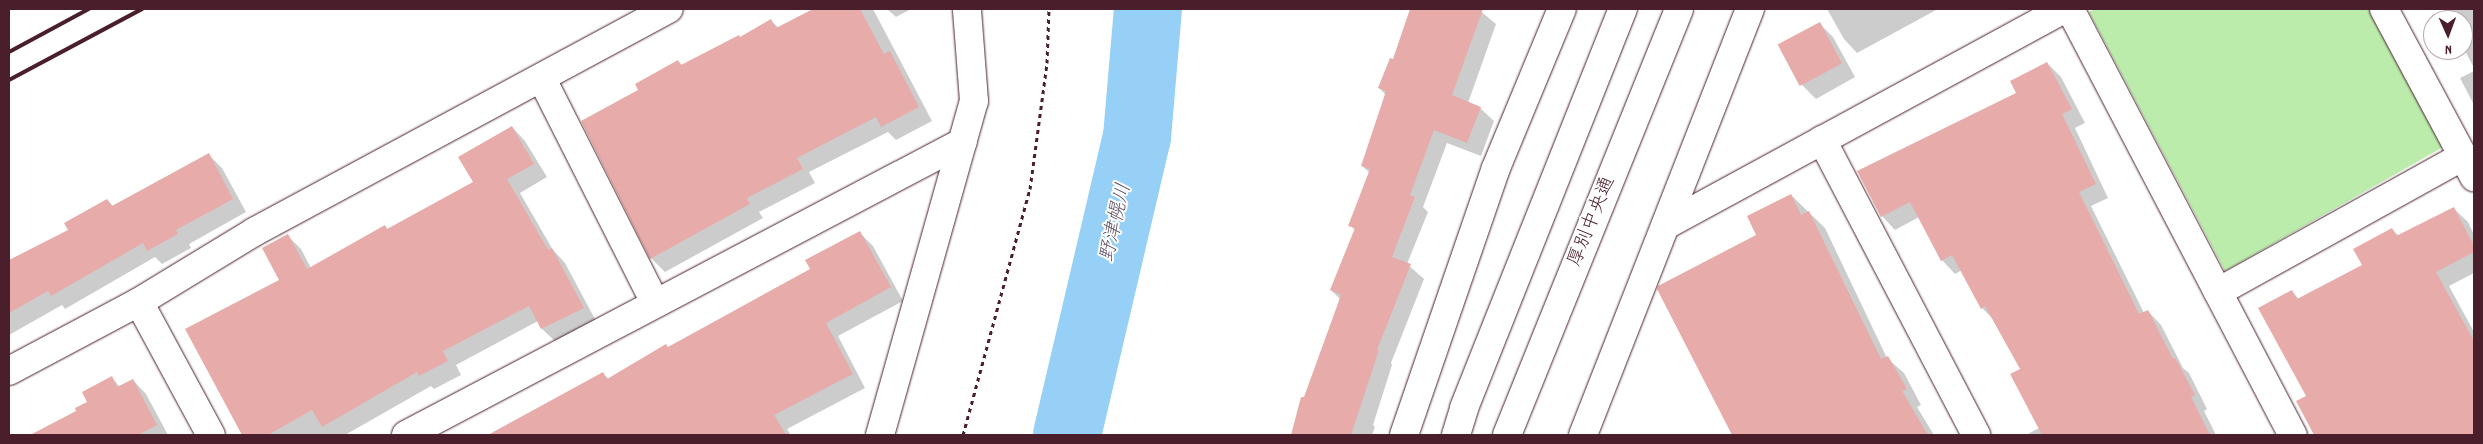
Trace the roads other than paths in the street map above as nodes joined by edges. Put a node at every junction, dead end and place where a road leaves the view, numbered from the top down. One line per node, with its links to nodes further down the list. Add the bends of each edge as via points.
1 (669, 9): 10 (street)
2 (967, 9): 12 (street, via 974,101)
3 (1562, 9): 22 (street, via 1496,168)
4 (1623, 9): 23 (street)
5 (1679, 9): 24 (street, 厚別中央通)
6 (1750, 9): 14 (street)
7 (2063, 9): 11 (street)
8 (2070, 9): 15 (street)
9 (2384, 9): 13 (street)
10 (542, 79): 16 (street, via 254,232); 17 (street)
11 (1822, 140): 14 (street); 26 (street)
12 (962, 142): 17 (street); 19 (street)
13 (2468, 167): 15 (street)
14 (1666, 225): 25 (street)
15 (2218, 292): 27 (street)
16 (139, 302): 18 (street); 20 (street)
17 (655, 303): 21 (street)
18 (9, 371)
19 (876, 432)
20 (212, 435)
21 (406, 435)
22 (1404, 435)
23 (1456, 435)
24 (1507, 435)
25 (1583, 435)
26 (1976, 435)
27 (2293, 435)

